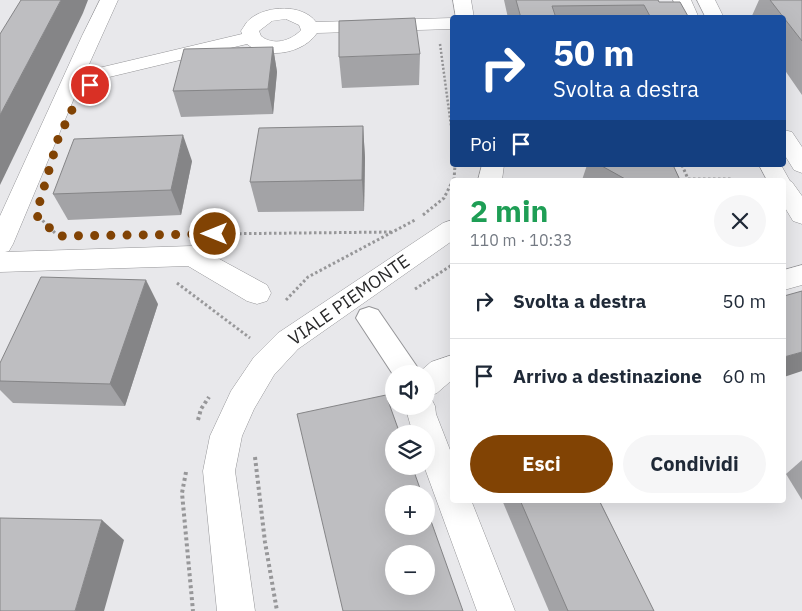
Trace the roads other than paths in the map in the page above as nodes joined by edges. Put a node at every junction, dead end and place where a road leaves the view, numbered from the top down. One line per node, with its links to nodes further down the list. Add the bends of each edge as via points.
1 (109, 0): 11 (street)
2 (462, 0): 5 (street)
3 (682, 0): 6 (street)
4 (706, 0): 7 (street)
5 (464, 15)
6 (689, 15)
7 (714, 15)
8 (445, 24): 9 (street)
9 (310, 28): 10 (street, via 303,40 281,47 263,45); 10 (street, via 297,16 274,15 254,24)
10 (251, 37): 11 (street)
11 (72, 80): 19 (street)
12 (786, 140): 13 (street)
13 (802, 165)
14 (771, 167): 15 (street)
15 (778, 178)
16 (786, 191): 17 (street)
17 (802, 215)
18 (450, 230): 31 (street, VIALE PIEMONTE, via 288,341 264,366 242,401 226,436 219,471)
19 (0, 244)
20 (0, 262): 23 (street, via 192,256)
21 (802, 275): 22 (street)
22 (786, 279)
23 (257, 293)
24 (369, 318): 25 (street)
25 (402, 365)
26 (450, 369): 27 (street)
27 (435, 376)
28 (421, 415): 29 (street)
29 (450, 490)
30 (455, 503): 32 (street)
31 (236, 611)
32 (496, 611)

